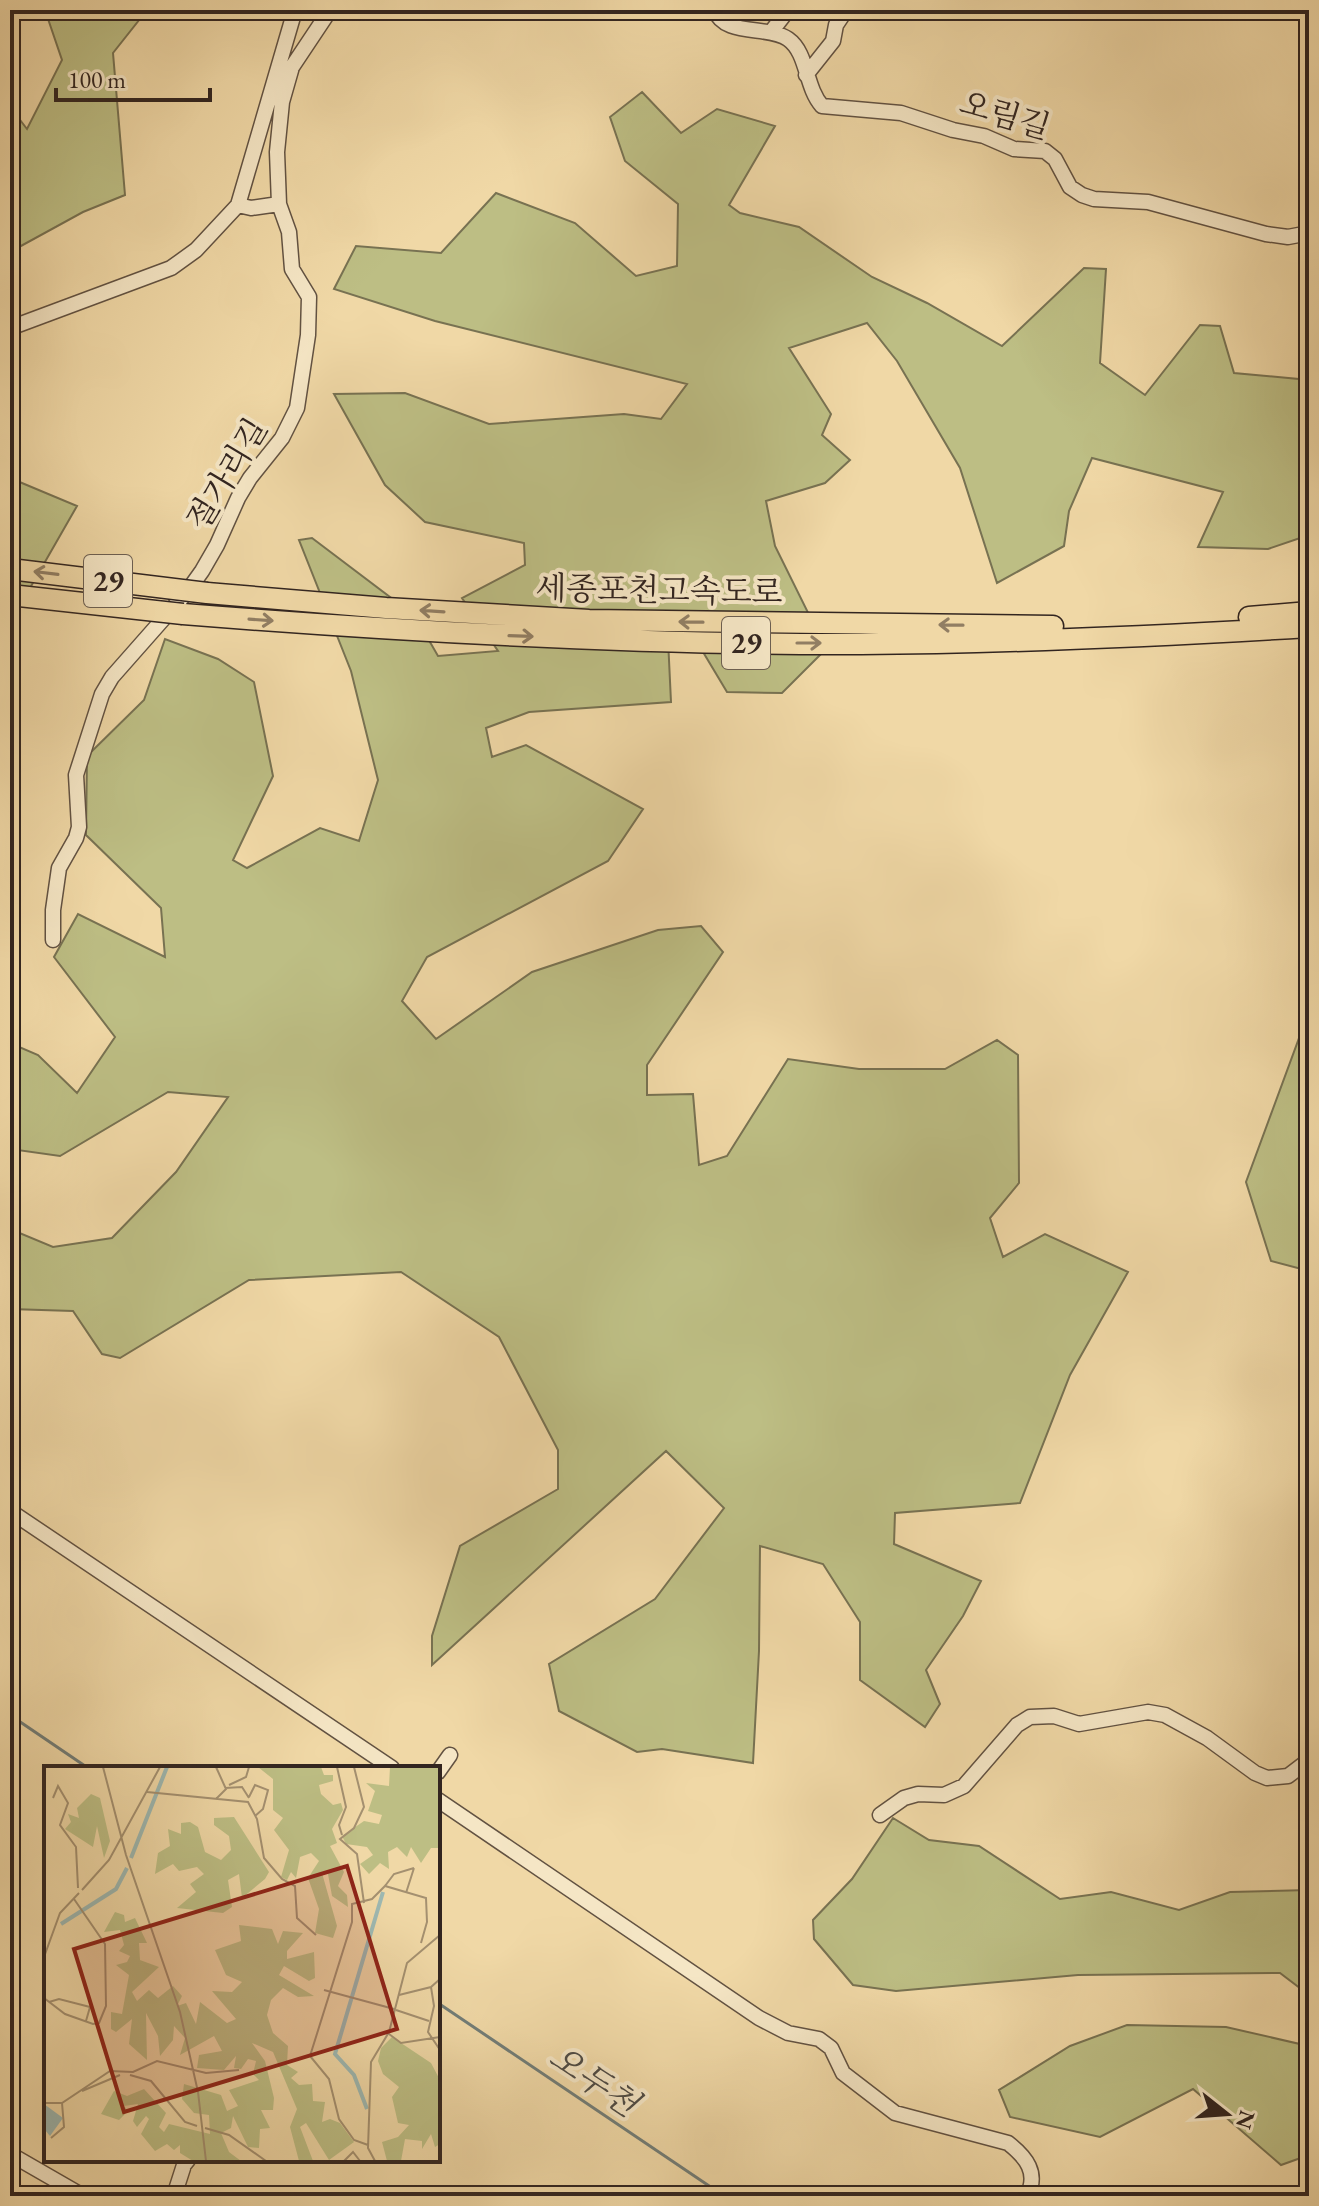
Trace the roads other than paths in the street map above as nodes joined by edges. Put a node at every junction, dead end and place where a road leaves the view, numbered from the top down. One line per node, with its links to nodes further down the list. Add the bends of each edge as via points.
1 (295, 10): 9 (street)
2 (330, 10): 8 (street, 절가리길, via 286,83 277,152)
3 (715, 10): 6 (street, via 728,24)
4 (788, 10): 6 (street)
5 (839, 10): 7 (street, via 842,16 833,41)
6 (771, 32): 7 (street, 오림길, via 795,46)
7 (806, 75): 10 (street, 오림길, via 822,106 901,113 1014,149 1051,153 1070,187 1094,199 1148,202 1266,234)
8 (279, 204): 9 (street); 16 (street, 절가리길, via 289,232 292,269 309,297 297,408 282,438 244,488 195,582 102,694 76,775 79,827 59,868)
9 (238, 205): 11 (street, via 196,250 171,268)
10 (1309, 233)
11 (10, 328)
12 (10, 569): 14 (highway, 세종포천고속도로 / 29, one-way to 12, bridge, via 1039,626 589,620 207,593)
13 (10, 595): 15 (highway, 세종포천고속도로 / 29, one-way to 15, bridge, via 437,632 753,643 1016,641)
14 (1309, 612)
15 (1309, 627)
16 (53, 940)
17 (10, 1511): 20 (street)
18 (450, 1755): 21 (street)
19 (1309, 1760): 23 (street, via 1288,1776 1267,1778 1165,1715 1148,1712 1079,1724 1054,1716 1030,1717 964,1786 944,1795 904,1798)
20 (389, 1766)
21 (440, 1769)
22 (440, 1801): 28 (street, via 759,2018 788,2033 819,2039 831,2048 843,2073 895,2113 1008,2143 1023,2154 1032,2171)
23 (880, 1815)
24 (10, 2154): 26 (street)
25 (186, 2162): 27 (street)
26 (83, 2196)
27 (174, 2196)
28 (1027, 2196)

